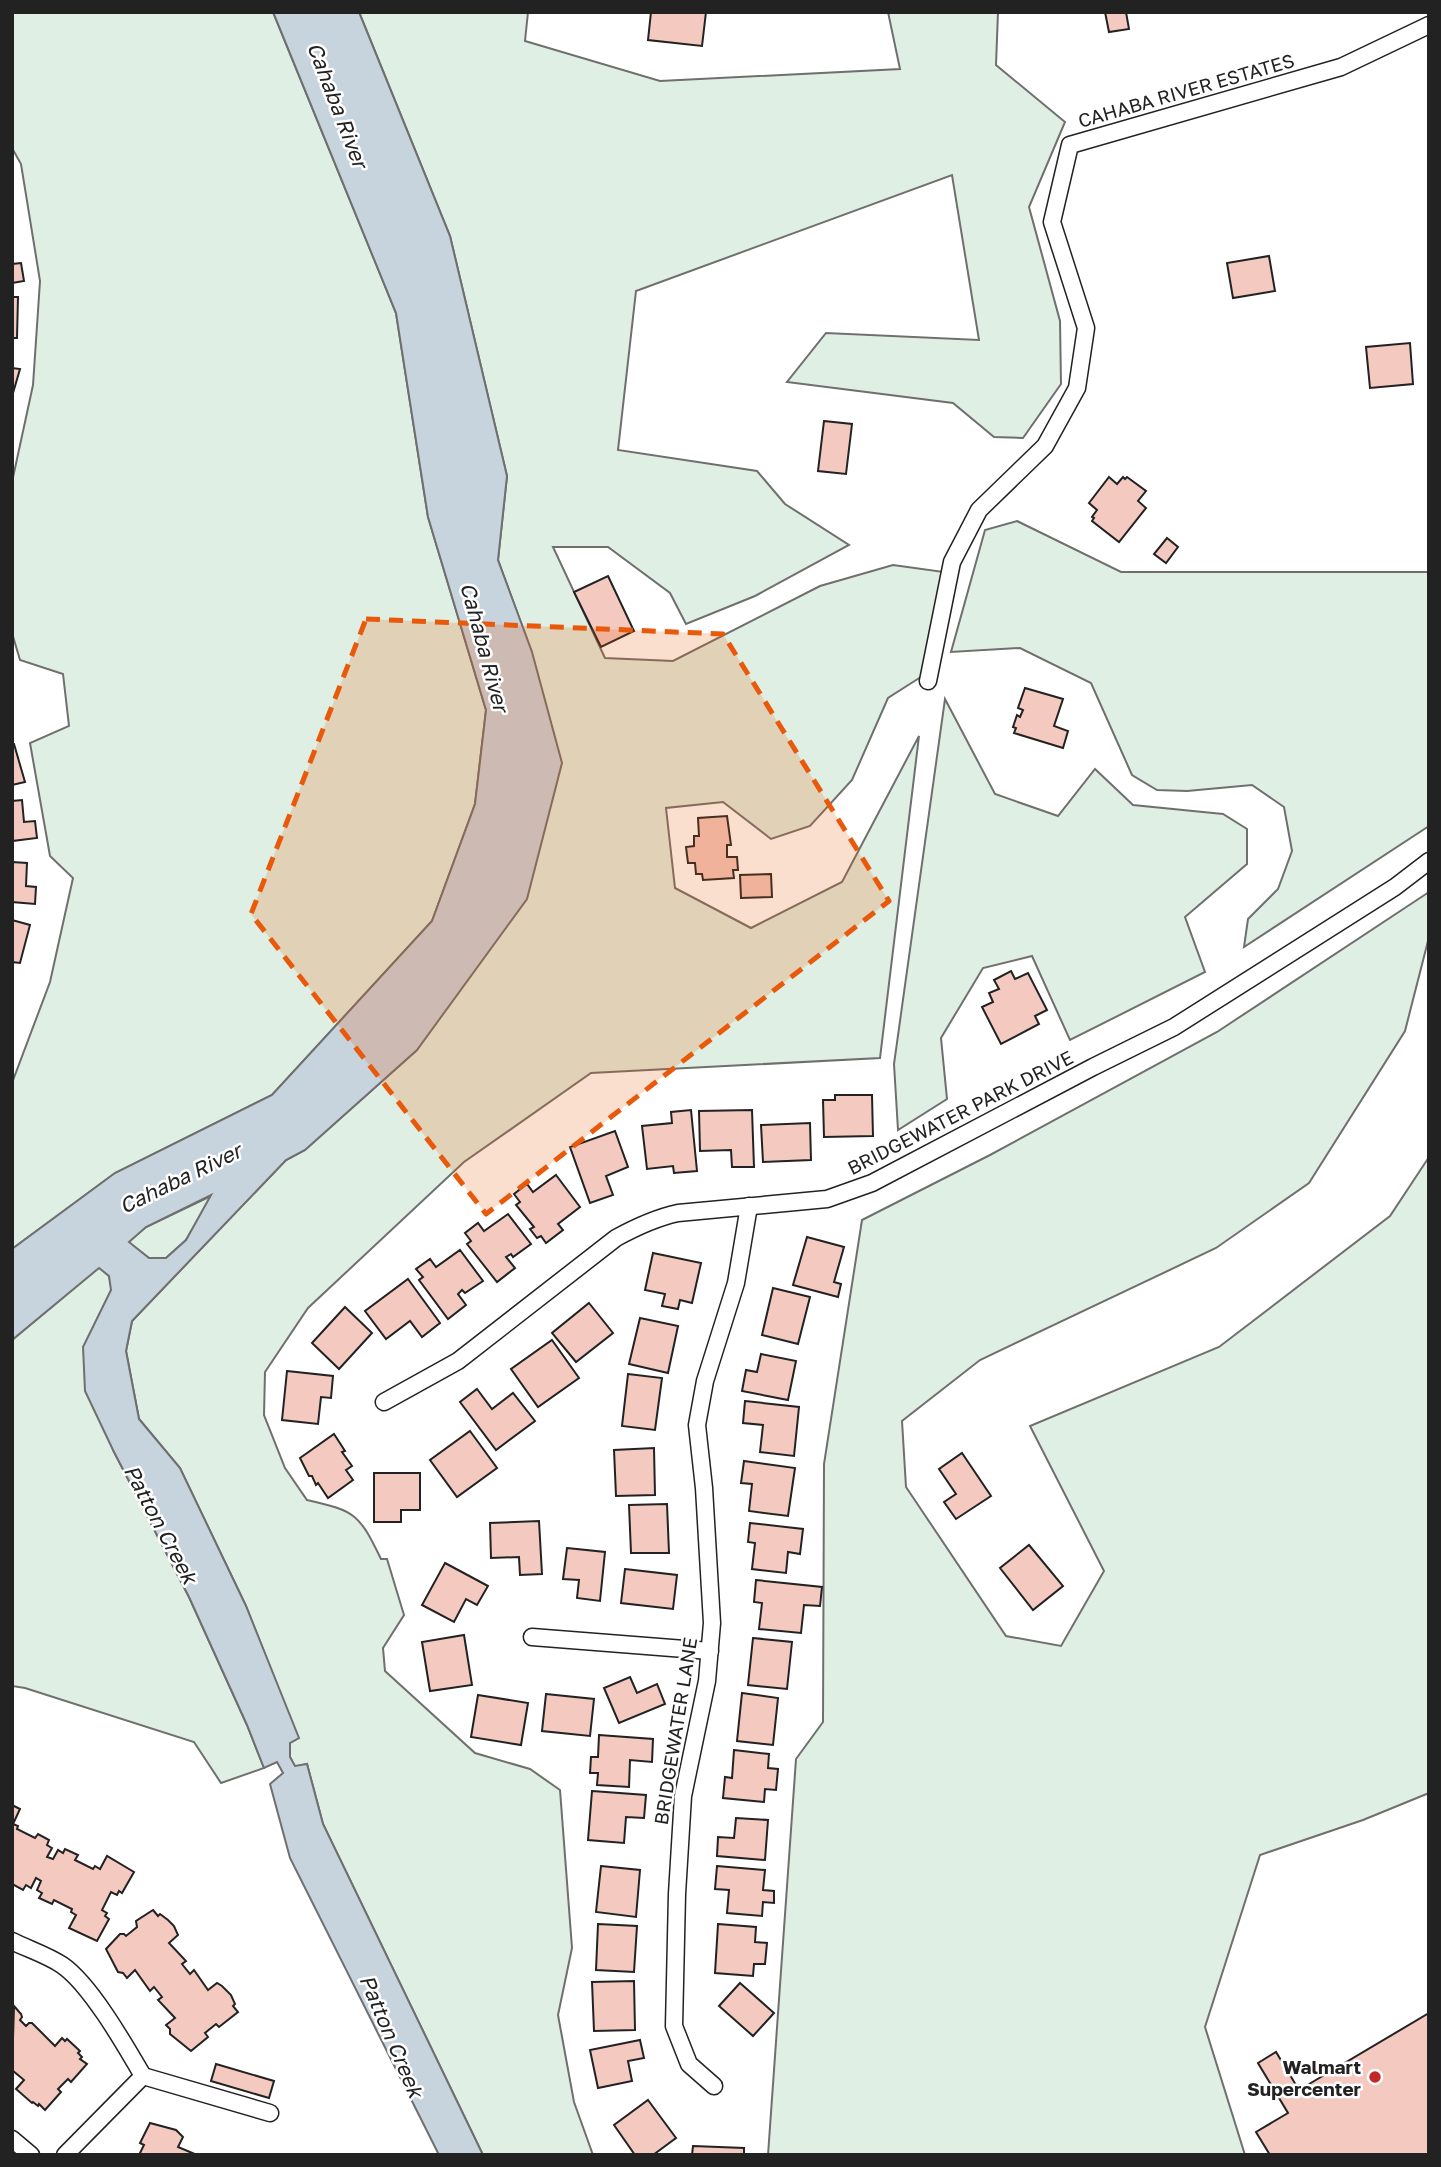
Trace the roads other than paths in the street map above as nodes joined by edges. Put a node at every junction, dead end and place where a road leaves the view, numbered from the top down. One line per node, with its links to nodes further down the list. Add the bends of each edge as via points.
1 (1429, 25): 2 (street, CAHABA RIVER ESTATES, via 1341,67 1070,145 1052,222 1086,328 1077,388 1045,446 979,510 952,562)
2 (928, 681)
3 (1429, 862): 4 (street, BRIDGEWATER PARK DRIVE, via 1174,1027 872,1183 827,1199)
4 (749, 1206): 5 (street, BRIDGEWATER PARK DRIVE, via 657,1218 626,1232 458,1361); 7 (street, BRIDGEWATER LANE, via 736,1283 705,1381 697,1425 709,1559)
5 (384, 1402)
6 (531, 1637): 7 (street)
7 (710, 1651): 10 (street, BRIDGEWATER LANE, via 708,1681 683,1796 673,2008 676,2034 689,2064)
8 (12, 1941): 9 (street, via 62,1965 79,1981)
9 (143, 2076): 11 (street); 14 (street)
10 (714, 2086)
11 (270, 2113)
12 (12, 2139): 13 (street)
13 (31, 2155)
14 (65, 2155)

